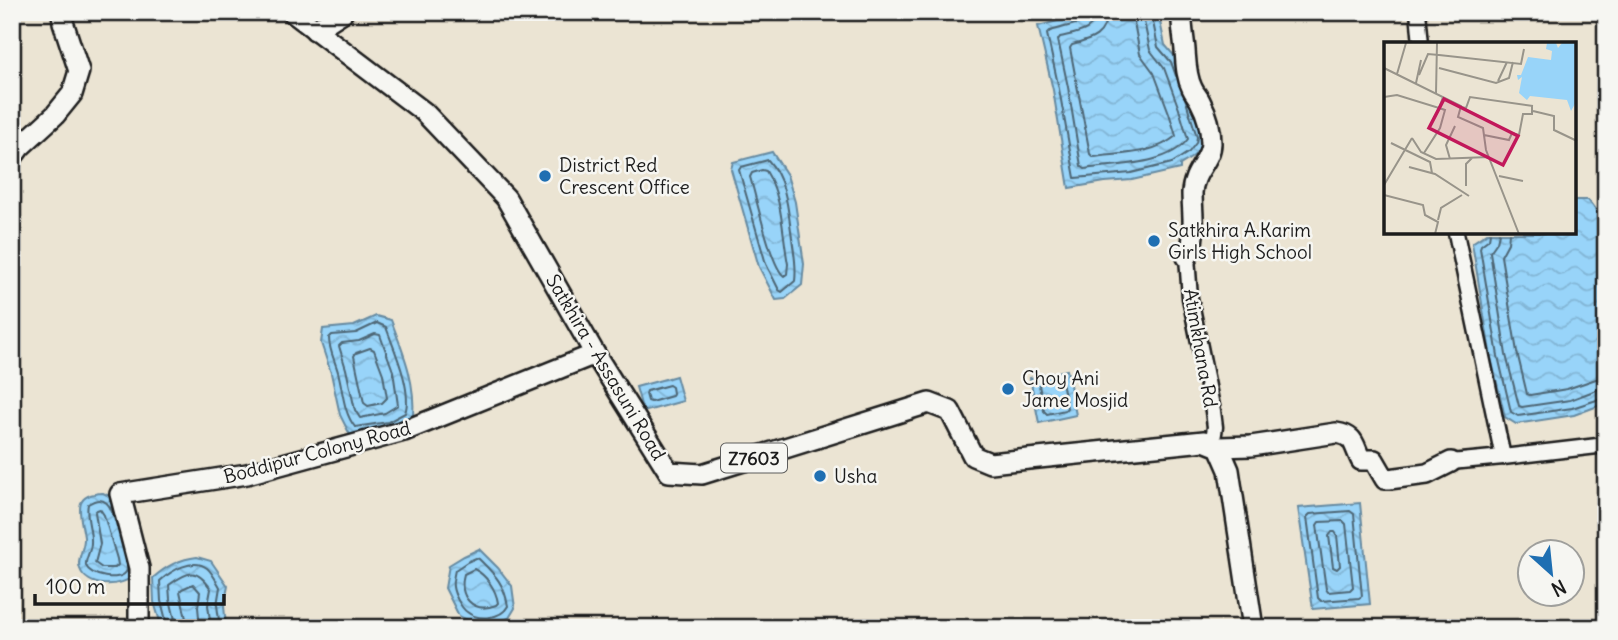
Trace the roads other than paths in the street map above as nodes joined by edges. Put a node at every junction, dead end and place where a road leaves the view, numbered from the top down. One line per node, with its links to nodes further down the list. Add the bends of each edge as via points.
1 (62, 12): 8 (main road, via 79,71 72,94)
2 (292, 12): 6 (main road, Satkhira - Assasuni Road / Z7603)
3 (343, 12): 6 (main road)
4 (1182, 12): 10 (main road, Atimkhana Rd, via 1186,69 1207,117 1212,146 1193,184 1194,226)
5 (1418, 12): 7 (street)
6 (315, 30): 11 (main road, Satkhira - Assasuni Road / Z7603, via 424,112 506,198)
7 (1421, 42)
8 (12, 158)
9 (1457, 234): 14 (street)
10 (1187, 257): 13 (street, Atimkhana Rd)
11 (595, 354): 13 (main road, Satkhira - Assasuni Road / Z7603, via 669,472 702,474 929,403 950,411 973,456 990,463 1204,440); 16 (main road, Boddipur Colony Road, via 404,431 247,474 120,494 139,568)
12 (1606, 445): 14 (street)
13 (1216, 446): 15 (main road, via 1251,446 1335,433 1352,439 1361,460 1374,460 1385,479 1427,474); 17 (main road, via 1229,470)
14 (1503, 457): 15 (street)
15 (1451, 462)
16 (139, 628)
17 (1253, 628)

